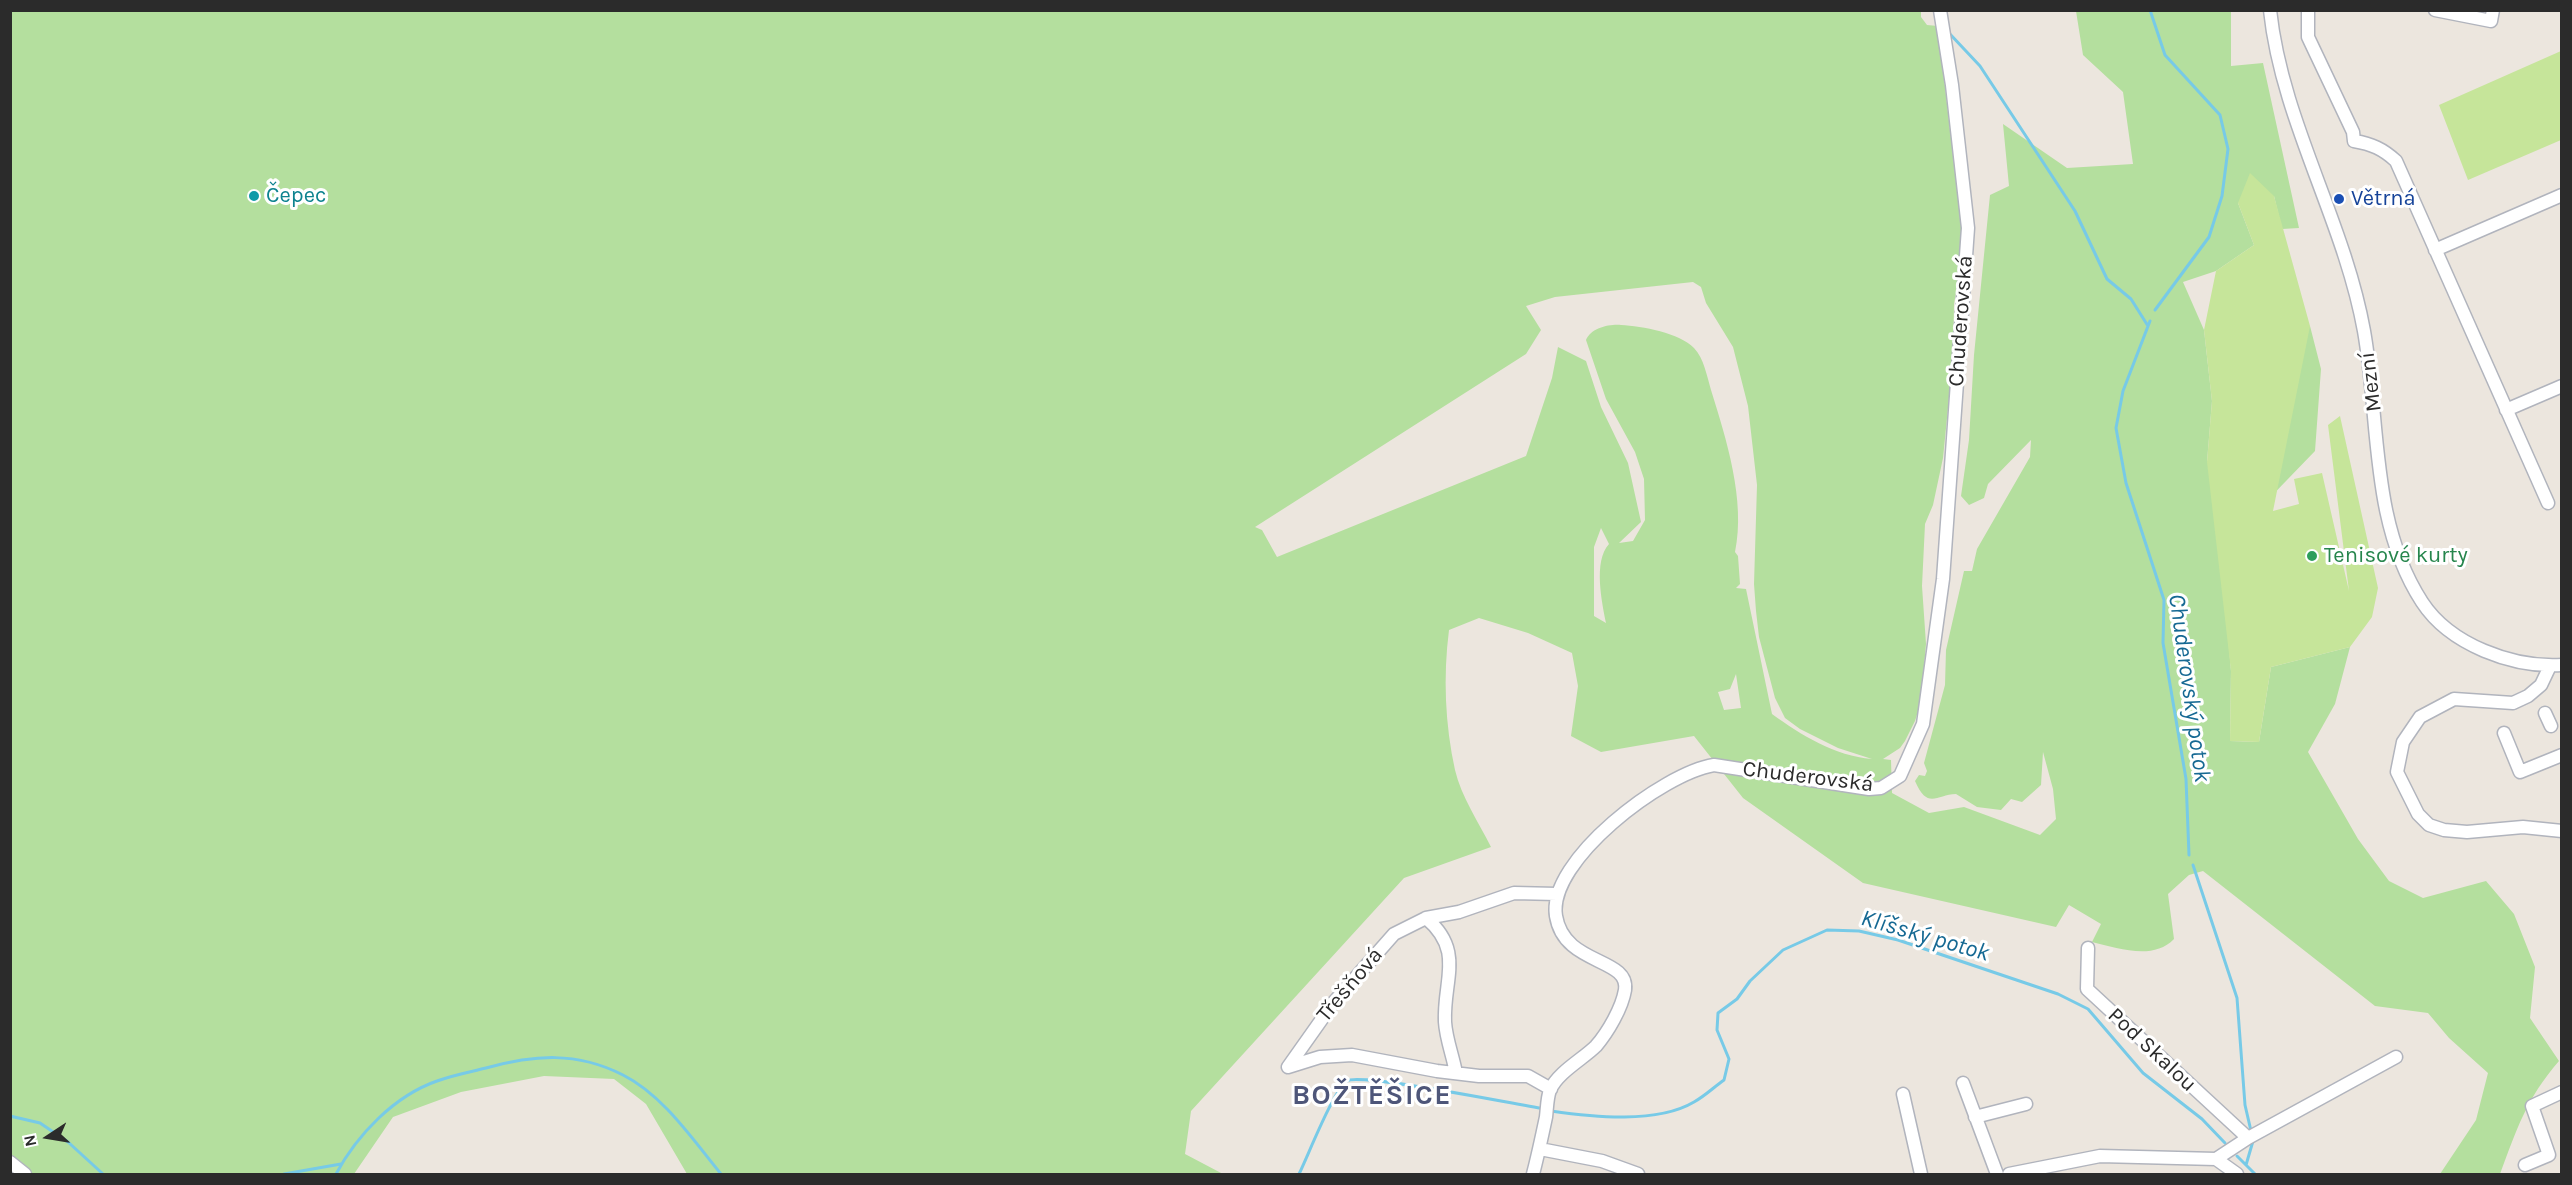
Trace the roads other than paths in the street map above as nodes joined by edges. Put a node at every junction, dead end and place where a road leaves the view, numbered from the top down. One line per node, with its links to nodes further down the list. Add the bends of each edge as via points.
1 (2270, 10): 11 (street, Mezní, via 2284,88 2346,255 2359,308 2388,523 2407,576 2424,605 2462,638 2518,662)
2 (2308, 10): 7 (street, via 2308,37 2354,141 2384,150 2396,161)
3 (2435, 10): 5 (street)
4 (1941, 14): 17 (street, Chuderovská, via 1968,228 1943,579 1923,724 1906,765 1891,783 1869,789 1714,765 1688,772 1643,797 1622,814 1565,877)
5 (2492, 16)
6 (2562, 195): 7 (street)
7 (2435, 250): 9 (street)
8 (2562, 386): 9 (street)
9 (2506, 410): 10 (street)
10 (2548, 503)
11 (2556, 665): 16 (street, via 2541,685 2513,703 2454,699 2421,717 2403,742 2397,772 2418,814 2429,825 2467,832 2523,827)
12 (2545, 713): 13 (street)
13 (2551, 726)
14 (2504, 733): 15 (street, via 2520,772)
15 (2562, 755)
16 (2562, 831)
17 (1557, 894): 18 (street, Třešňová, via 1514,893 1460,912); 23 (street, via 1556,917 1564,939 1580,953 1612,967 1621,974 1626,987 1620,1008 1597,1045)
18 (1426, 918): 21 (street, via 1440,929 1451,960 1445,1022); 21 (street, Třešňová, via 1394,934 1334,1002 1288,1067 1320,1057 1352,1055)
19 (2088, 948): 28 (street, Pod Skalou, via 2087,989)
20 (2396, 1057): 28 (street)
21 (1456, 1073): 23 (street, via 1528,1076)
22 (1963, 1083): 27 (street)
23 (1551, 1089): 29 (street)
24 (2562, 1092): 32 (street, via 2532,1106 2549,1155)
25 (1903, 1094): 36 (street)
26 (2026, 1104): 27 (street)
27 (1975, 1117): 37 (street)
28 (2251, 1136): 30 (street)
29 (1540, 1149): 34 (street); 35 (street, via 1602,1161)
30 (2216, 1159): 38 (street, via 2100,1156); 39 (street)
31 (10, 1162): 33 (street)
32 (2525, 1165)
33 (25, 1174)
34 (1533, 1174)
35 (1638, 1174)
36 (1921, 1174)
37 (1997, 1174)
38 (2009, 1174)
39 (2237, 1174)

